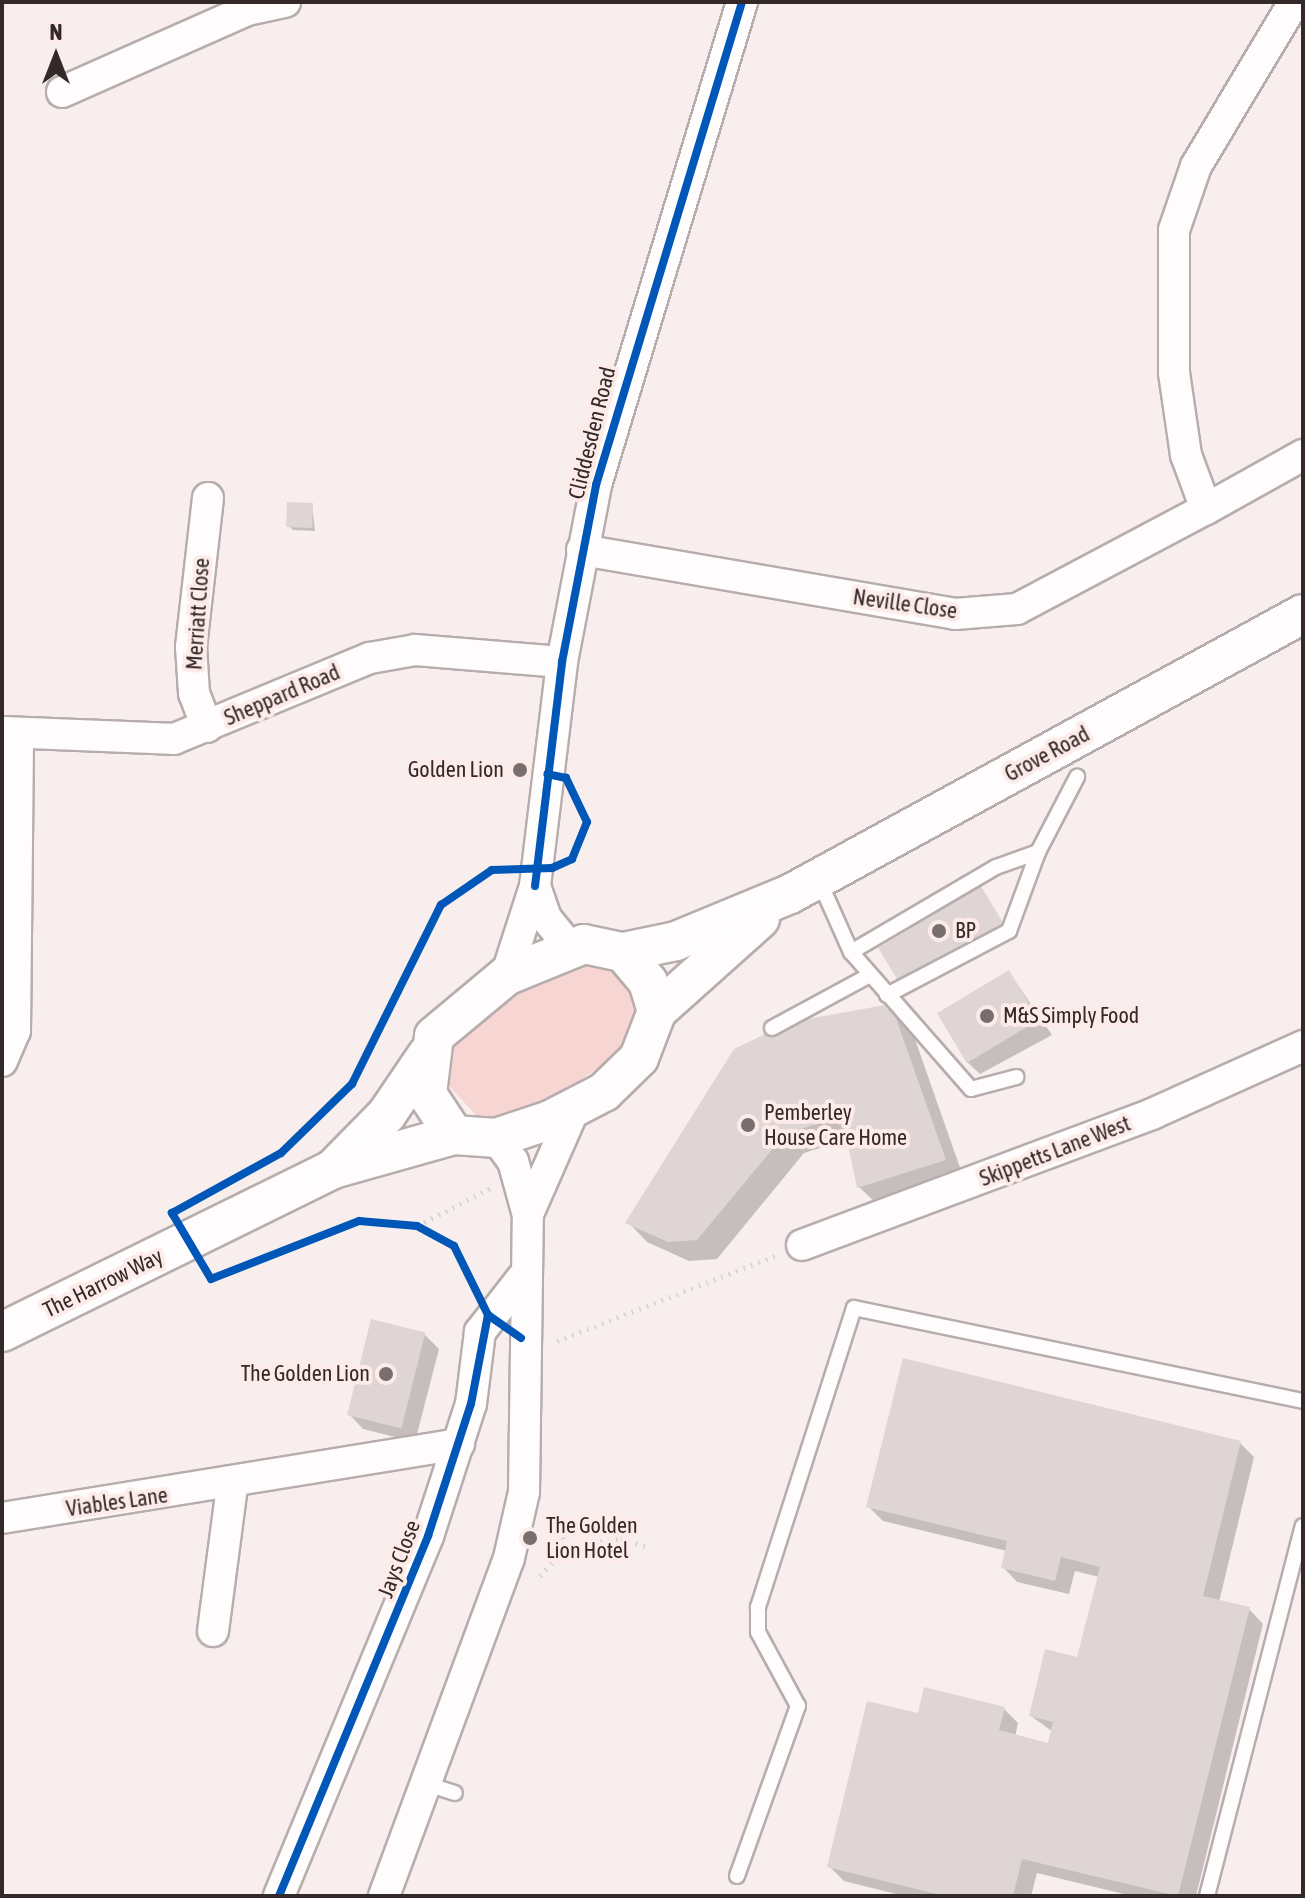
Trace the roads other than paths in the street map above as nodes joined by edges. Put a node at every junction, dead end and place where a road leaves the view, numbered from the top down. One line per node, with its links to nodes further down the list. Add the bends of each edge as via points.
1 (285, 2): 4 (street, via 247,10)
2 (742, 2): 8 (street, Cliddesden Road, via 633,348)
3 (1294, 2): 7 (street, via 1196,166 1174,230 1174,373 1186,455)
4 (62, 92)
5 (1303, 455): 7 (street, Neville Close)
6 (208, 498): 11 (street, Merriatt Close, via 191,647 194,693)
7 (1206, 509): 8 (street, Neville Close, via 1017,609 955,614)
8 (582, 550): 10 (street, Cliddesden Road)
9 (1303, 614): 16 (street, Grove Road)
10 (562, 662): 11 (street, Sheppard Road, via 415,650 370,658); 15 (street, Cliddesden Road)
11 (207, 727): 12 (street, Sheppard Road, via 140,740)
12 (10, 732): 27 (street, via 15,1031)
13 (1077, 777): 14 (lane)
14 (1038, 852): 19 (lane, via 996,867); 22 (lane, via 1009,931)
15 (535, 886): 17 (street, Cliddesden Road, via 546,918); 21 (street, Cliddesden Road)
16 (804, 886): 18 (street, Grove Road, via 676,941); 19 (lane); 23 (street, Grove Road)
17 (570, 948): 18 (street, via 604,945); 21 (street)
18 (623, 952): 23 (street, via 648,982)
19 (851, 952): 20 (lane)
20 (870, 975): 22 (lane); 24 (lane)
21 (506, 976): 26 (street, via 451,1016)
22 (887, 995): 28 (lane, via 971,1089)
23 (657, 1011): 29 (street, via 639,1058)
24 (772, 1028)
25 (1303, 1046): 34 (street, Skippetts Lane West, via 1152,1114)
26 (427, 1055): 30 (street, via 427,1094); 32 (street, The Harrow Way, via 387,1114)
27 (2, 1061)
28 (1016, 1077)
29 (574, 1109): 31 (street); 33 (street)
30 (454, 1135): 31 (street); 32 (street, The Harrow Way)
31 (496, 1138): 33 (street, via 517,1171)
32 (333, 1169): 36 (street, The Harrow Way)
33 (528, 1214): 35 (street)
34 (802, 1245)
35 (522, 1278): 38 (street, Jays Close, via 480,1332); 45 (street, via 524,1492 442,1789)
36 (2, 1332)
37 (1303, 1401): 43 (lane, via 854,1308 758,1607 758,1632 798,1706)
38 (459, 1444): 39 (street, Viables Lane); 44 (street, Jays Close, via 357,1721)
39 (232, 1486): 40 (street, Viables Lane); 42 (street)
40 (2, 1518)
41 (1303, 1526): 46 (lane)
42 (213, 1631)
43 (737, 1876)
44 (279, 1896)
45 (384, 1896)
46 (1207, 1896)

